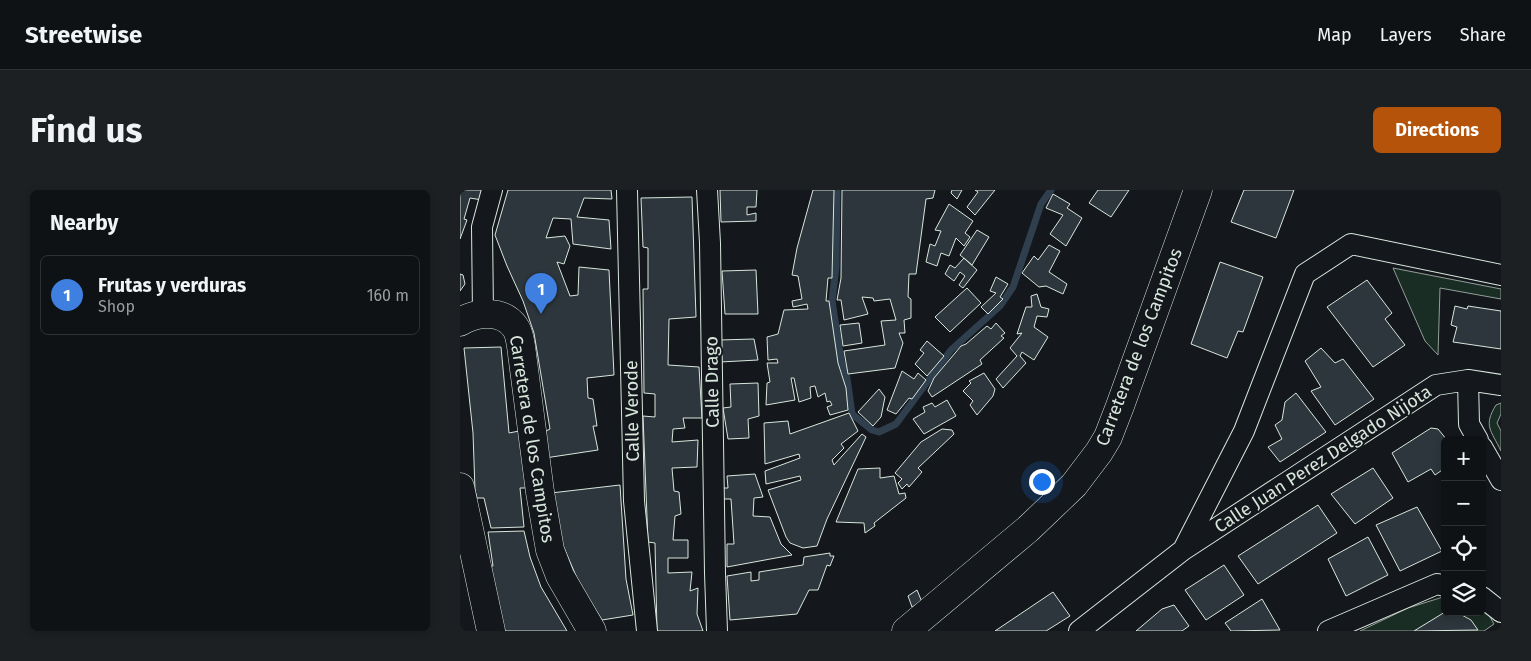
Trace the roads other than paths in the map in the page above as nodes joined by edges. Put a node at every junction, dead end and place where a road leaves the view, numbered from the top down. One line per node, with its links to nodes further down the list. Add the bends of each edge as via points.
1 (492, 190): 6 (street, via 482,227)
2 (627, 190): 19 (street, Calle Verode, via 634,502)
3 (707, 190): 20 (street, Calle Drago)
4 (1198, 190): 21 (main road, Carretera de los Campitos, via 1117,414 1100,452 1074,485 1035,523)
5 (1501, 275): 13 (street, Calle Juan Perez Delgado Nijota, via 1351,244 1305,274 1244,431)
6 (472, 318): 18 (main road, Carretera de los Campitos, via 492,313 510,321 519,335 550,550 560,576)
7 (1468, 380): 8 (street, Calle Juan Perez Delgado Nijota); 9 (street, via 1469,424); 13 (street, Calle Juan Perez Delgado Nijota, via 1436,385)
8 (1501, 385)
9 (1476, 436)
10 (1486, 454): 11 (street)
11 (1501, 480)
12 (460, 487): 17 (main road)
13 (1182, 550): 22 (street, Calle Juan Perez Delgado Nijota)
14 (1441, 585): 23 (street, via 1436,584)
15 (1486, 600): 16 (street)
16 (1501, 612)
17 (491, 631)
18 (592, 631)
19 (647, 631)
20 (717, 631)
21 (906, 631)
22 (1079, 631)
23 (1328, 631)

